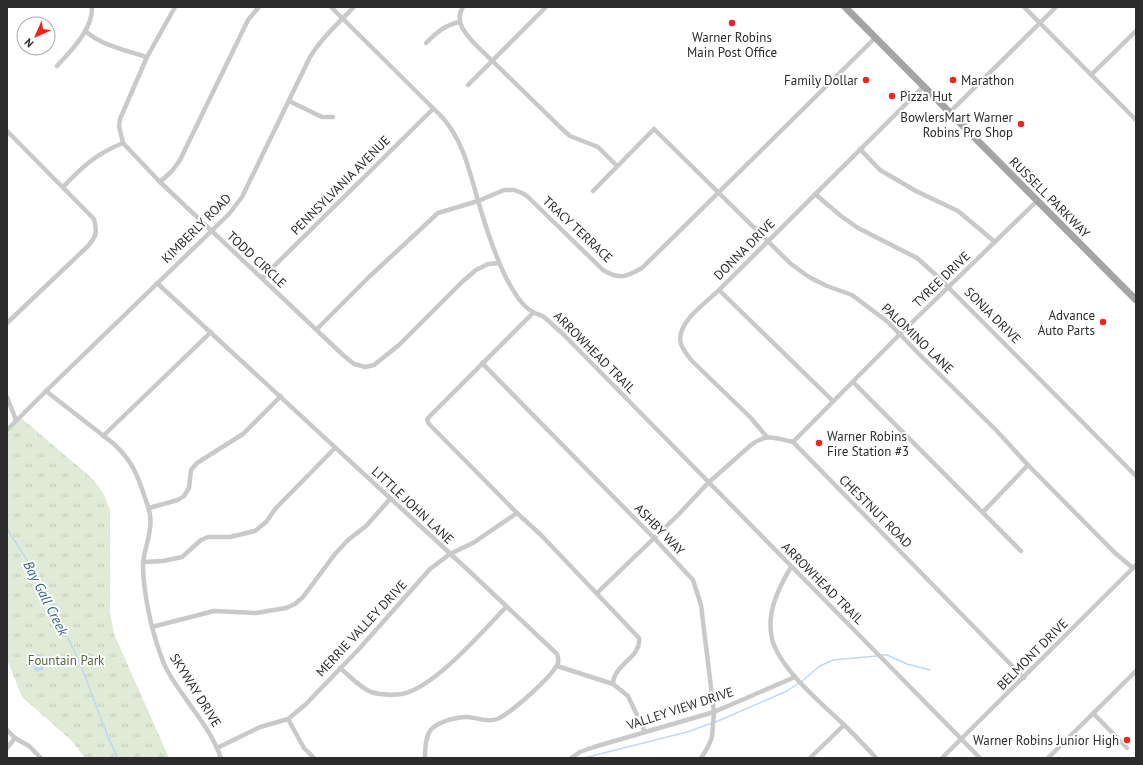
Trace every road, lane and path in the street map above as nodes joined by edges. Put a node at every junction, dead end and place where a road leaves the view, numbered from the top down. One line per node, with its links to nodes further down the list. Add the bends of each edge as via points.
1 (92, 7): 14 (street, via 92,16)
2 (175, 7): 18 (street)
3 (259, 7): 33 (street, via 248,20 180,160)
4 (331, 7): 11 (street)
5 (354, 7): 11 (street, KIMBERLY ROAD)
6 (463, 7): 12 (street)
7 (546, 7): 19 (street)
8 (845, 7): 16 (main road, RUSSELL PARKWAY)
9 (1024, 7): 13 (street)
10 (1056, 7): 13 (street)
11 (342, 18): 24 (street, KIMBERLY ROAD, via 317,46); 25 (street)
12 (459, 22): 17 (street, via 446,26); 19 (street, via 468,37)
13 (1040, 23): 21 (street); 26 (street)
14 (84, 31): 18 (street, via 105,44); 20 (street)
15 (1136, 31): 21 (street)
16 (876, 37): 23 (main road, RUSSELL PARKWAY); 36 (street, TRACY TERRACE)
17 (426, 43)
18 (147, 57): 30 (street, via 120,119)
19 (493, 61): 22 (street); 32 (street, via 570,136 598,147)
20 (57, 66)
21 (1091, 75): 28 (street)
22 (468, 85)
23 (924, 86): 26 (main road, RUSSELL PARKWAY); 31 (street, DONNA DRIVE)
24 (288, 101): 27 (street, via 322,117); 40 (street, KIMBERLY ROAD, via 242,197 229,214)
25 (434, 109): 38 (street, via 455,133 468,165); 44 (street, PENNSYLVANIA AVENUE)
26 (950, 112): 39 (main road, RUSSELL PARKWAY)
27 (333, 117)
28 (1136, 120)
29 (7, 131): 34 (street)
30 (123, 143): 33 (street, TODD CIRCLE); 34 (street, via 94,158)
31 (860, 149): 37 (street, DONNA DRIVE); 42 (street, via 880,170 958,211)
32 (617, 166): 35 (street); 36 (street, PALOMINO LANE, via 654,129)
33 (160, 182): 40 (street, TODD CIRCLE)
34 (63, 187): 50 (street, via 94,219 96,235 88,246)
35 (593, 191)
36 (720, 192): 38 (street, TRACY TERRACE, via 642,268 631,275 621,277 603,270 522,193 504,190); 41 (street, PALOMINO LANE)
37 (815, 194): 41 (street, DONNA DRIVE); 46 (street, SONJA DRIVE, via 858,228 917,258)
38 (478, 201): 43 (street); 51 (street, TRACY TERRACE, via 438,213)
39 (1037, 201): 42 (street, TYREE DRIVE); 48 (main road, RUSSELL PARKWAY)
40 (211, 230): 44 (street, TODD CIRCLE); 45 (street, KIMBERLY ROAD)
41 (768, 241): 47 (street, DONNA DRIVE); 53 (street, PALOMINO LANE, via 809,277 852,295)
42 (995, 242): 46 (street, TYREE DRIVE)
43 (499, 263): 49 (street, via 513,291); 51 (street, TODD CIRCLE, via 488,264 476,270 399,345 374,365 365,367 354,364)
44 (262, 278): 51 (street, TODD CIRCLE)
45 (157, 283): 52 (street, LITTLE JOHN LANE); 56 (street, KIMBERLY ROAD)
46 (949, 286): 53 (street, TYREE DRIVE); 67 (street, SONJA DRIVE)
47 (720, 290): 59 (street); 63 (street, DONNA DRIVE, via 687,320 682,330 681,343 692,360)
48 (1136, 300)
49 (533, 313): 54 (street, ARROWHEAD TRAIL); 68 (street, ARROWHEAD TRAIL, via 541,315 562,334)
50 (7, 323)
51 (317, 329)
52 (211, 332): 57 (street, LITTLE JOHN LANE); 62 (street)
53 (900, 334): 55 (street, TYREE DRIVE); 66 (street, PALOMINO LANE)
54 (482, 363): 72 (street, ARROWHEAD TRAIL, via 428,420); 73 (street, ASHBY WAY)
55 (853, 382): 59 (street, TYREE DRIVE); 71 (street)
56 (46, 391): 60 (street, KIMBERLY ROAD); 62 (street, SKYWAY DRIVE)
57 (280, 396): 65 (street, LITTLE JOHN LANE); 70 (street, via 243,434 197,462 191,470 189,488 184,496)
58 (7, 397): 60 (street)
59 (833, 401): 64 (street, TYREE DRIVE)
60 (16, 420): 61 (street, KIMBERLY ROAD)
61 (7, 430)
62 (103, 436): 70 (street, SKYWAY DRIVE, via 124,453 132,464)
63 (767, 436): 64 (street); 68 (street, via 751,445)
64 (793, 442): 86 (street, CHESTNUT ROAD)
65 (335, 448): 69 (street, LITTLE JOHN LANE); 76 (street, via 256,531 230,537 208,537 182,557)
66 (1028, 465): 71 (street); 78 (street, PALOMINO LANE, via 1115,553)
67 (1136, 476)
68 (708, 483): 73 (street); 77 (street, ARROWHEAD TRAIL)
69 (390, 499): 75 (street, LITTLE JOHN LANE); 81 (street, via 366,526 335,554 295,604 256,613 214,611)
70 (149, 508): 76 (street, SKYWAY DRIVE, via 150,528)
71 (983, 512): 74 (street)
72 (517, 513): 75 (street, MERRIE VALLEY DRIVE, via 473,543); 79 (street, ARROWHEAD TRAIL, via 541,534)
73 (654, 538): 79 (street); 88 (street, ASHBY WAY, via 696,586 701,605)
74 (1022, 551)
75 (450, 554): 80 (street, LITTLE JOHN LANE); 83 (street, MERRIE VALLEY DRIVE, via 430,569)
76 (143, 562): 81 (street, SKYWAY DRIVE)
77 (791, 567): 85 (street, via 776,594 771,629 776,649); 95 (street, ARROWHEAD TRAIL)
78 (1135, 567): 86 (street, BELMONT DRIVE)
79 (597, 593): 87 (street, ARROWHEAD TRAIL, via 640,642 638,648 615,675)
80 (506, 607): 82 (street, LITTLE JOHN LANE, via 557,654); 83 (street, via 455,660 418,687 403,694 370,691)
81 (152, 627): 97 (street, SKYWAY DRIVE, via 163,662)
82 (557, 666): 87 (street); 102 (street, via 516,708 496,719 453,718 437,726 430,731 426,741)
83 (340, 668): 90 (street, MERRIE VALLEY DRIVE)
84 (1136, 671): 89 (street)
85 (795, 677): 88 (street, VALLEY VIEW DRIVE); 91 (street)
86 (1024, 678): 95 (street, BELMONT DRIVE)
87 (613, 684): 93 (street, via 628,696)
88 (714, 712): 93 (street, VALLEY VIEW DRIVE); 104 (street, ASHBY WAY, via 712,737)
89 (1093, 713): 98 (street); 109 (street)
90 (288, 719): 97 (street, MERRIE VALLEY DRIVE, via 260,727); 101 (street, via 304,748)
91 (844, 725): 105 (street); 106 (street)
92 (7, 730): 94 (street)
93 (645, 732): 103 (street, VALLEY VIEW DRIVE, via 594,747)
94 (15, 738): 96 (street); 99 (street, via 29,746)
95 (962, 739): 107 (street, BELMONT DRIVE); 108 (street, ARROWHEAD TRAIL)
96 (7, 748)
97 (217, 748): 100 (street, SKYWAY DRIVE)
98 (1127, 748)
99 (41, 758)
100 (221, 758)
101 (314, 758)
102 (425, 758)
103 (571, 758)
104 (701, 758)
105 (810, 758)
106 (876, 758)
107 (942, 758)
108 (980, 758)
109 (1048, 758)

